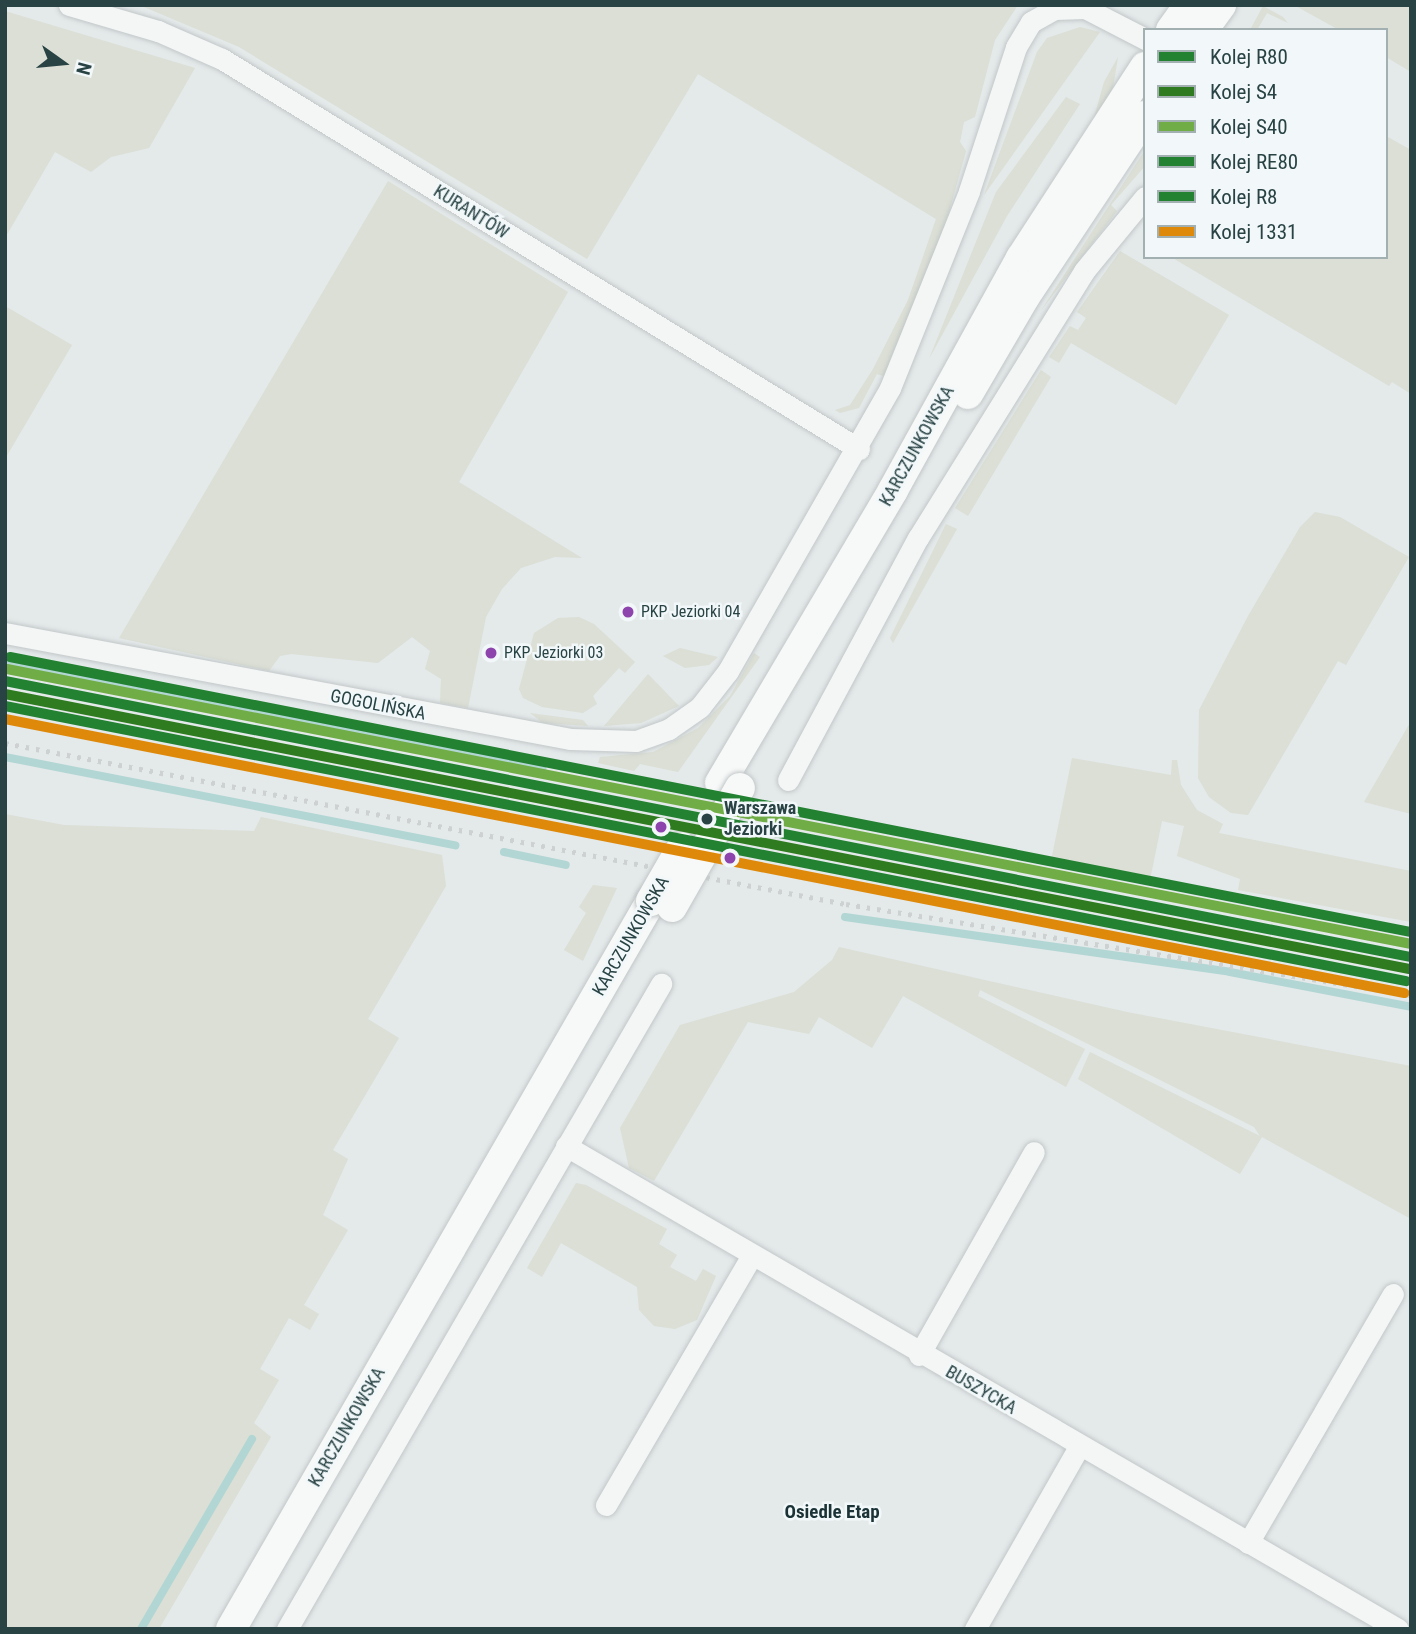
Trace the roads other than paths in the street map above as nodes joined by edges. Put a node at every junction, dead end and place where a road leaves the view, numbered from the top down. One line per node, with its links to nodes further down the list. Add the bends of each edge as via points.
1 (69, 5): 10 (street, KURANTÓW, via 158,31 222,59)
2 (1189, 5): 4 (street)
3 (1221, 5): 5 (street)
4 (1172, 28)
5 (1204, 28)
6 (1143, 38): 10 (street, via 1085,8 1054,9 1031,22 1016,47 969,191 914,335)
7 (1143, 70): 13 (street, KARCZUNKOWSKA, via 1021,258)
8 (1143, 119): 13 (street, KARCZUNKOWSKA, via 1024,299)
9 (1143, 199): 12 (street, via 1084,271 918,538)
10 (859, 449): 11 (street, GOGOLIŃSKA, via 728,671 699,707 669,729 636,741 594,741 500,728)
11 (5, 633)
12 (788, 780)
13 (730, 785): 14 (street, KARCZUNKOWSKA, bridge)
14 (661, 904): 24 (street, KARCZUNKOWSKA); 25 (street, KARCZUNKOWSKA)
15 (661, 984): 16 (street)
16 (566, 1146): 18 (street, BUSZYCKA); 26 (street)
17 (1034, 1152): 20 (street)
18 (751, 1256): 20 (street, BUSZYCKA); 22 (street)
19 (1394, 1294): 23 (street)
20 (919, 1354): 21 (street, BUSZYCKA)
21 (1079, 1447): 23 (street, BUSZYCKA); 27 (street)
22 (606, 1505)
23 (1248, 1543): 28 (street, BUSZYCKA)
24 (231, 1629)
25 (245, 1629)
26 (287, 1629)
27 (975, 1629)
28 (1398, 1629)

